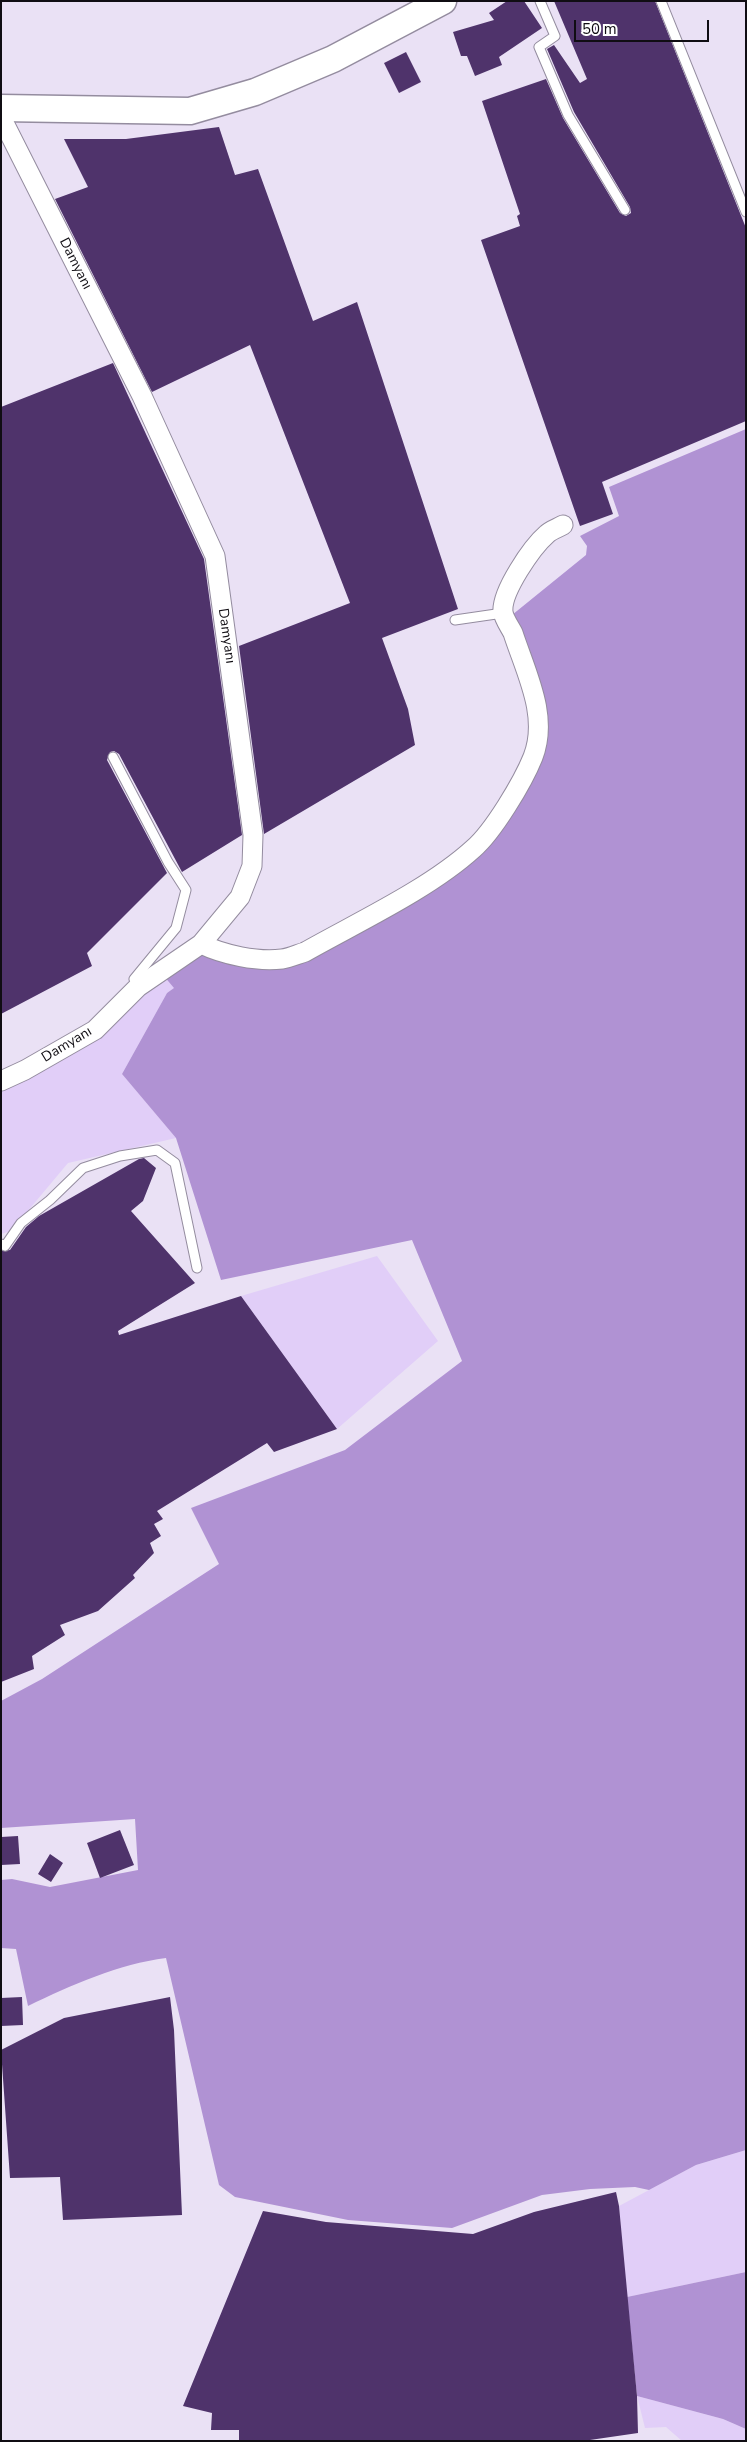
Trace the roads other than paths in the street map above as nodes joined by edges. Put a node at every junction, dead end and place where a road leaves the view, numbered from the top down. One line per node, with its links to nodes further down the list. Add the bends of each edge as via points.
1 (443, 1): 4 (street, via 333,59 254,92 190,111)
2 (540, 1): 6 (lane, via 555,36 539,48 568,115)
3 (661, 1): 7 (lane)
4 (1, 108)
5 (1, 117): 12 (street, Damyanı, via 142,396 215,556 252,843 252,866 240,897)
6 (625, 210)
7 (746, 212)
8 (564, 525): 9 (street, via 547,533 526,558 507,596)
9 (503, 612): 10 (lane); 12 (street, via 534,695 539,736 532,758 504,809 475,848 438,876 305,952 284,959 262,960)
10 (455, 620)
11 (113, 757): 13 (lane, via 186,890 176,928 134,979)
12 (201, 944): 13 (street, Damyanı)
13 (138, 987): 14 (street, Damyanı, via 94,1030)
14 (1, 1081)
15 (1, 1244): 16 (lane, via 6,1246 21,1223 83,1168 120,1156 156,1150 175,1163)
16 (197, 1268)

